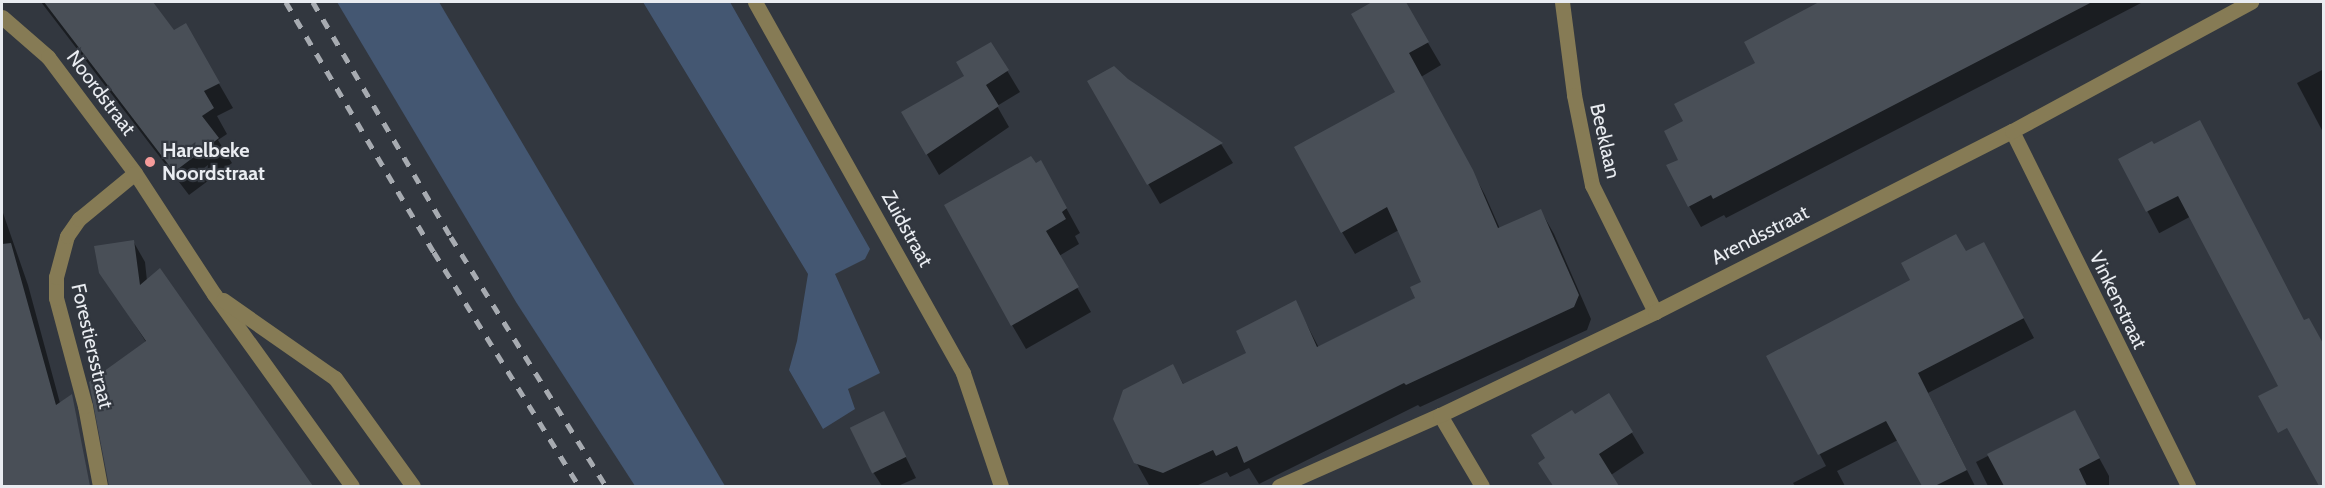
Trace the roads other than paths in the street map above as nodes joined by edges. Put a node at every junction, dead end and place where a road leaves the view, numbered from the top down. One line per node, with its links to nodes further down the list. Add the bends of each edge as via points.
1 (755, 2): 13 (street, Zuidstraat, via 963,373)
2 (1562, 2): 8 (street, Beeklaan, via 1574,95 1592,185)
3 (2251, 2): 5 (street, Arendsstraat)
4 (2, 17): 6 (street, Noordstraat, via 48,57)
5 (2012, 131): 8 (street, Arendsstraat); 16 (street, Vinkenstraat)
6 (135, 173): 7 (street, Noordstraat); 10 (street, Forestiersstraat, via 79,219 67,236 56,277 56,298 85,406)
7 (214, 294): 11 (street, Noordstraat); 12 (street, Noordstraat, via 335,378)
8 (1655, 312): 9 (street, Arendsstraat)
9 (1440, 415): 14 (street, Arendsstraat); 15 (street)
10 (100, 486)
11 (352, 486)
12 (413, 486)
13 (1001, 486)
14 (1279, 486)
15 (1482, 486)
16 (2188, 486)

